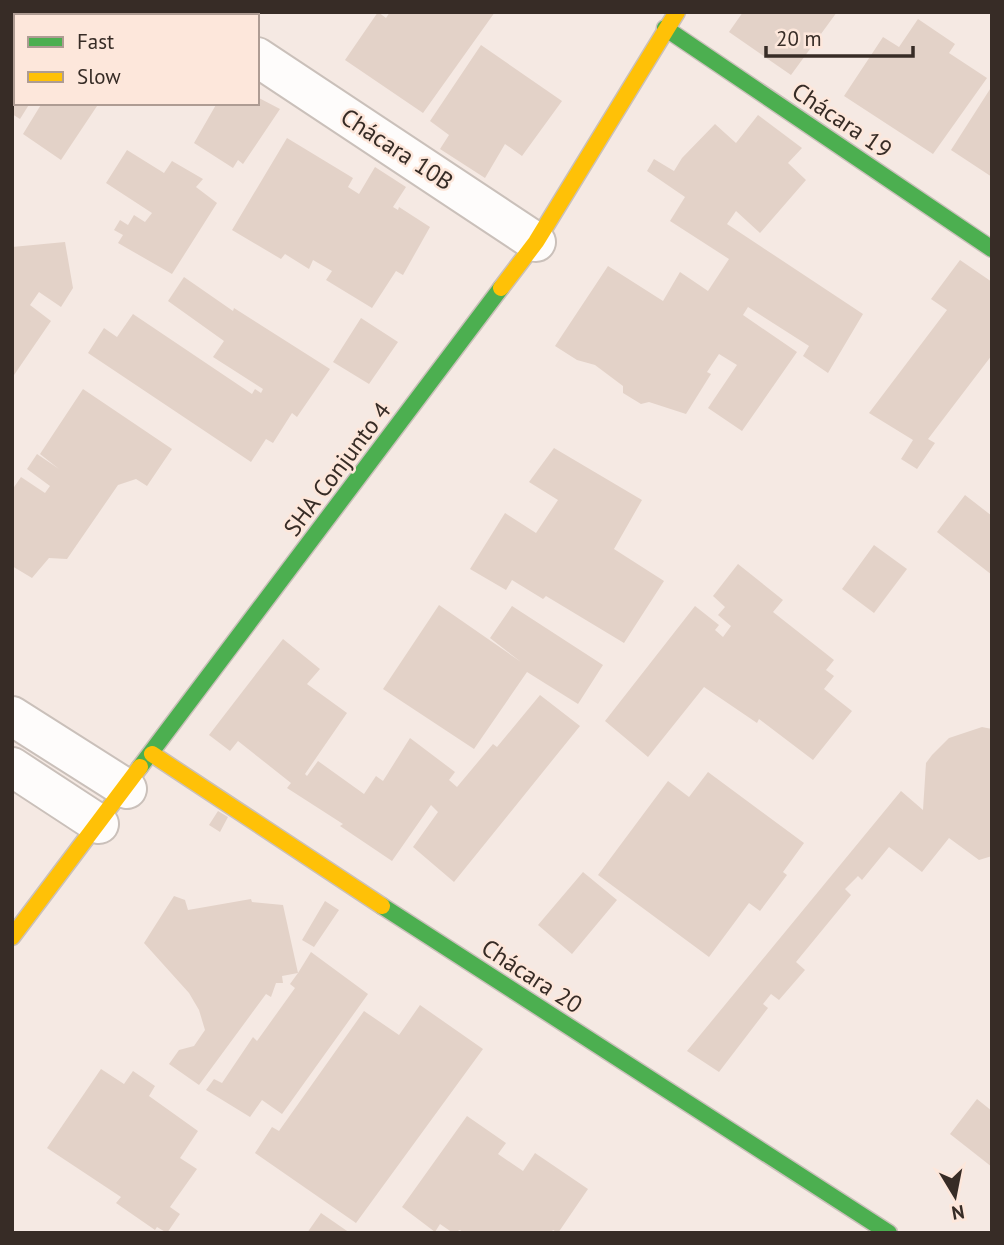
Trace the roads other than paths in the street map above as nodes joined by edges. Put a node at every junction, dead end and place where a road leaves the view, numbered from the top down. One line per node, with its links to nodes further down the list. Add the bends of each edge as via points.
1 (677, 12): 2 (street, SHA Conjunto 4)
2 (665, 28): 4 (street, SHA Conjunto 4); 5 (street, Chácara 19)
3 (259, 58): 4 (street, Chácara 10B)
4 (536, 242): 7 (street, SHA Conjunto 4)
5 (992, 249)
6 (12, 716): 9 (street)
7 (152, 754): 9 (street, SHA Conjunto 4); 12 (street, Chácara 20)
8 (12, 767): 10 (street)
9 (127, 789): 10 (street, SHA Conjunto 4)
10 (99, 824): 11 (street, SHA Conjunto 4)
11 (12, 937)
12 (889, 1233)

